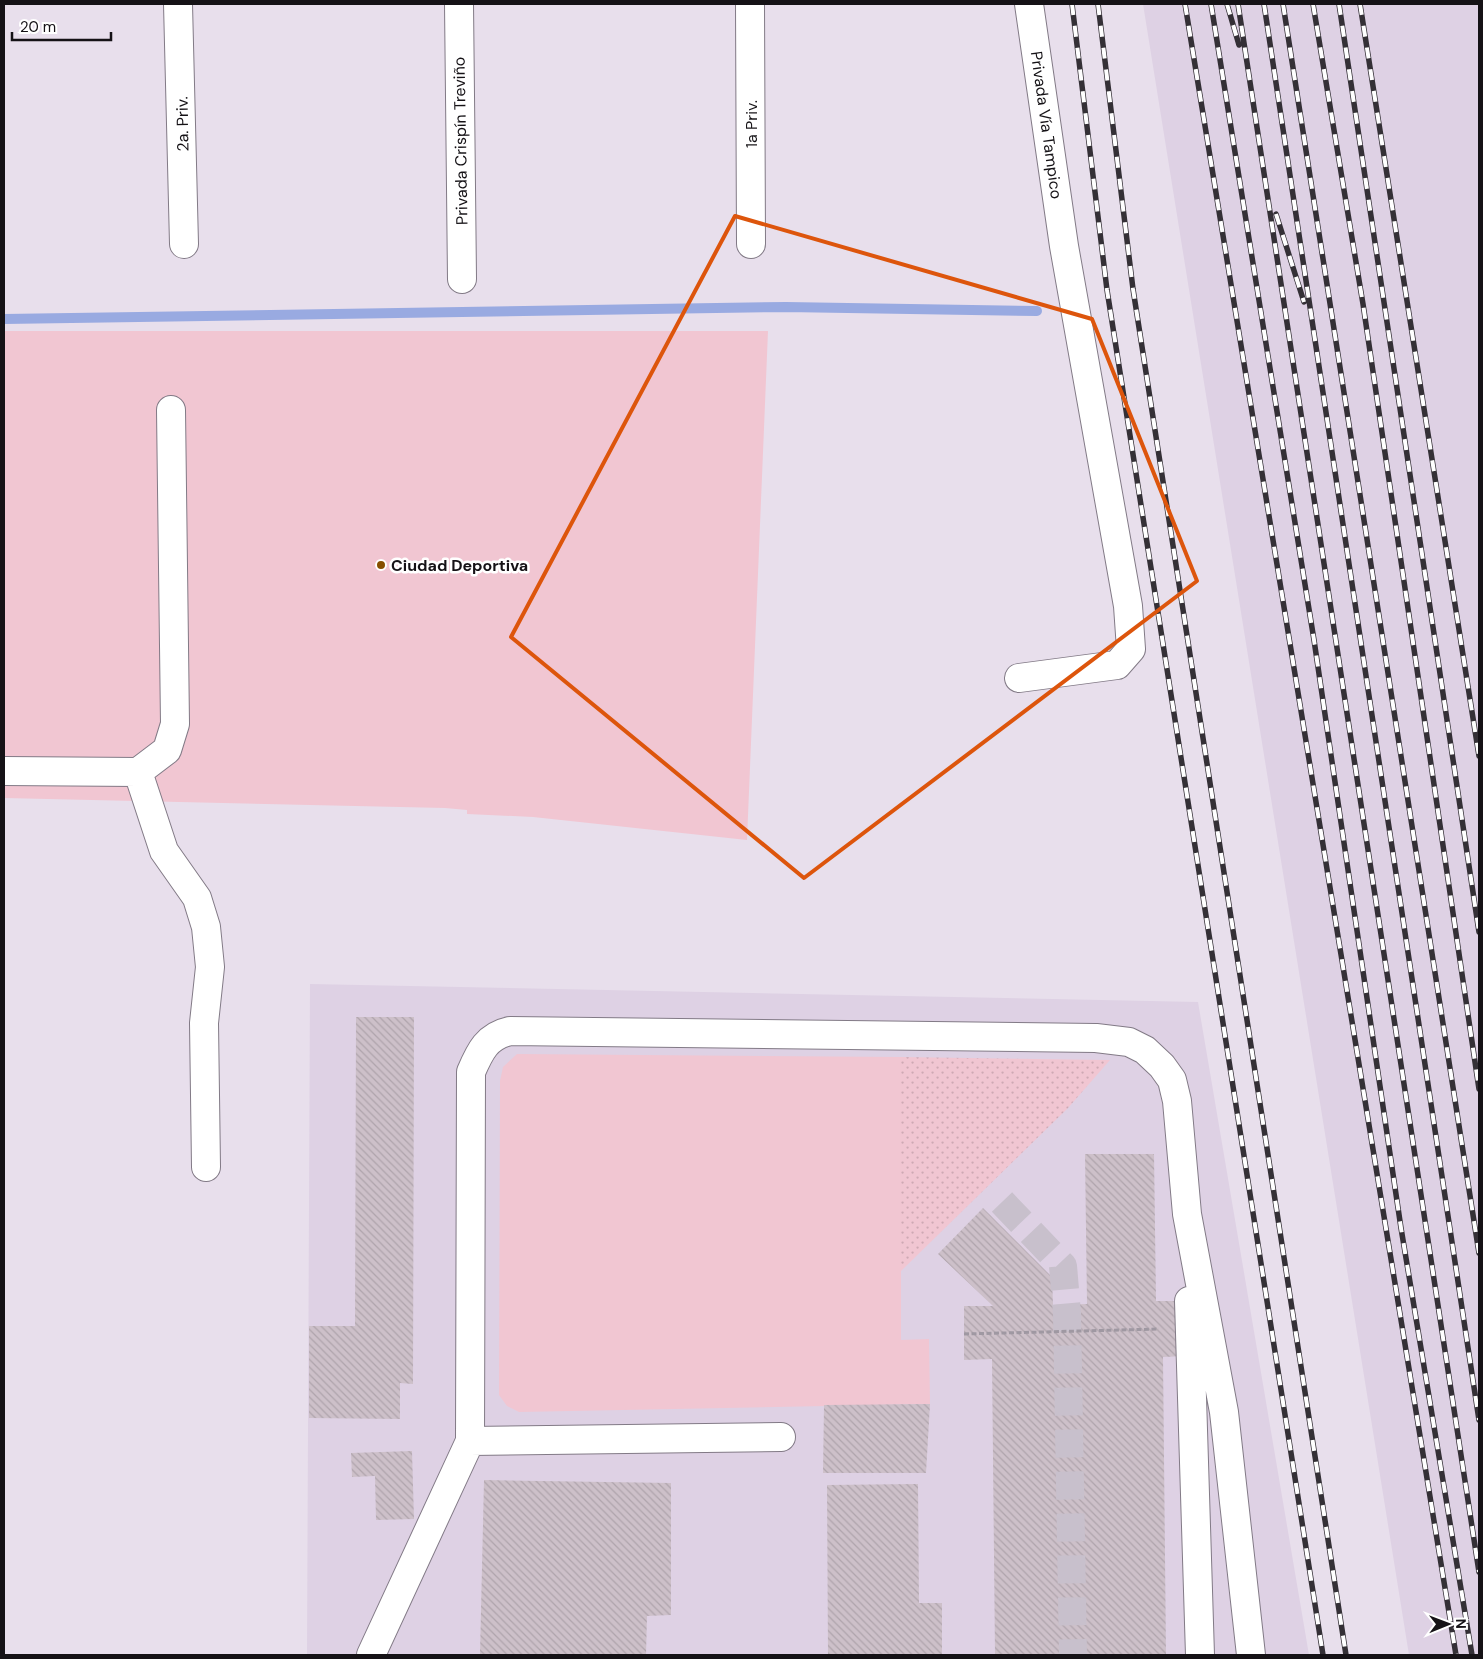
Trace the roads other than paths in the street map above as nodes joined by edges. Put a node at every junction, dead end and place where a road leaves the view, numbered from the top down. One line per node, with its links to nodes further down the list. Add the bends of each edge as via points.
1 (178, 4): 5 (street, 2a. Priv.)
2 (459, 4): 7 (street, Privada Crispín Treviño)
3 (750, 4): 6 (street, 1a Priv.)
4 (1029, 4): 9 (street, Privada Vía Tampico, via 1064,246 1128,606 1131,649 1117,665)
5 (184, 244)
6 (751, 244)
7 (462, 279)
8 (171, 410): 11 (street, via 175,724 167,750)
9 (1019, 678)
10 (4, 771): 11 (street)
11 (138, 772): 12 (street, via 164,852 197,898 206,927 210,967 204,1023)
12 (206, 1167)
13 (1187, 1214): 15 (street, via 1177,1101 1172,1080 1145,1050 1129,1042 1096,1038 510,1031 496,1034 481,1048 471,1072); 17 (street); 18 (street, via 1224,1412)
14 (781, 1437): 15 (street)
15 (470, 1441): 16 (street)
16 (371, 1655)
17 (1200, 1655)
18 (1251, 1655)

